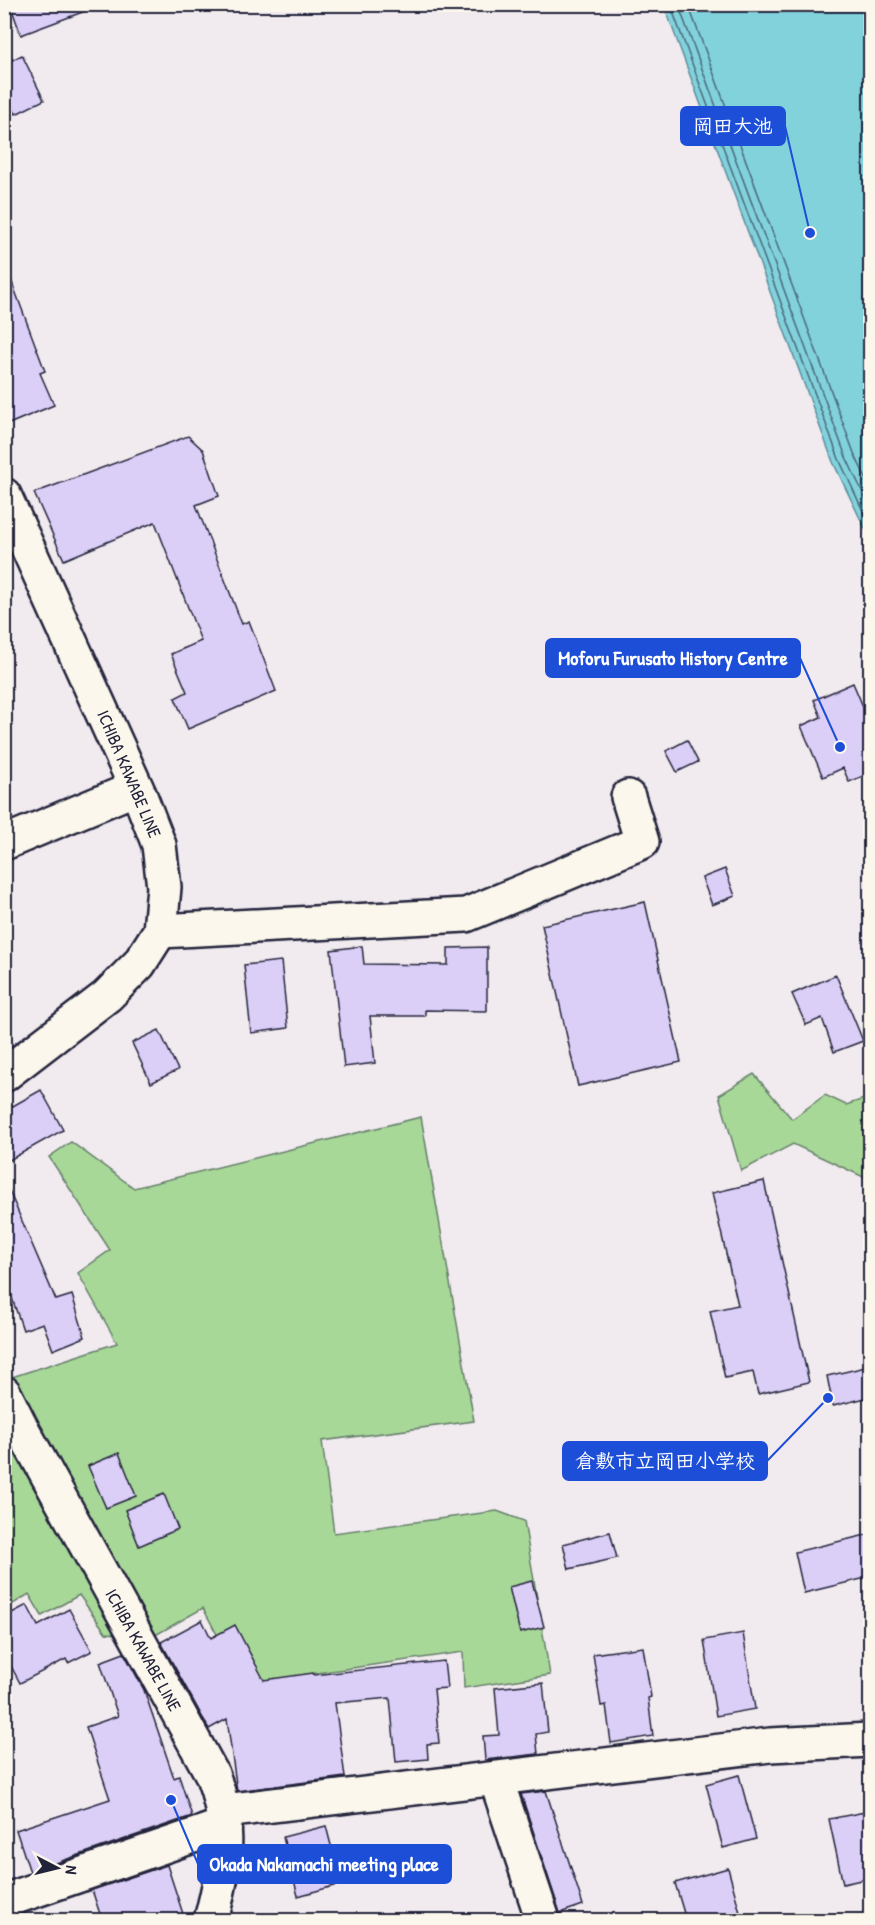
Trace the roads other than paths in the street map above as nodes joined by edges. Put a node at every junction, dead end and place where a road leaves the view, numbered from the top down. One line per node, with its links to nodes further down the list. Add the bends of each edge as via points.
1 (4, 495): 2 (street, ICHIBA KAWABE LINE)
2 (136, 788): 4 (street); 5 (street, ICHIBA KAWABE LINE, via 159,845 164,887)
3 (628, 797): 5 (street, via 642,842 466,915)
4 (4, 843)
5 (160, 932): 6 (street, ICHIBA KAWABE LINE, via 139,964 107,996)
6 (4, 1075)
7 (7, 1402): 10 (street, ICHIBA KAWABE LINE, via 212,1774)
8 (870, 1740): 9 (street, via 770,1745)
9 (496, 1779): 10 (street); 13 (street)
10 (224, 1818): 11 (street); 12 (street, ICHIBA KAWABE LINE, via 224,1856)
11 (4, 1901)
12 (211, 1920)
13 (543, 1920)

